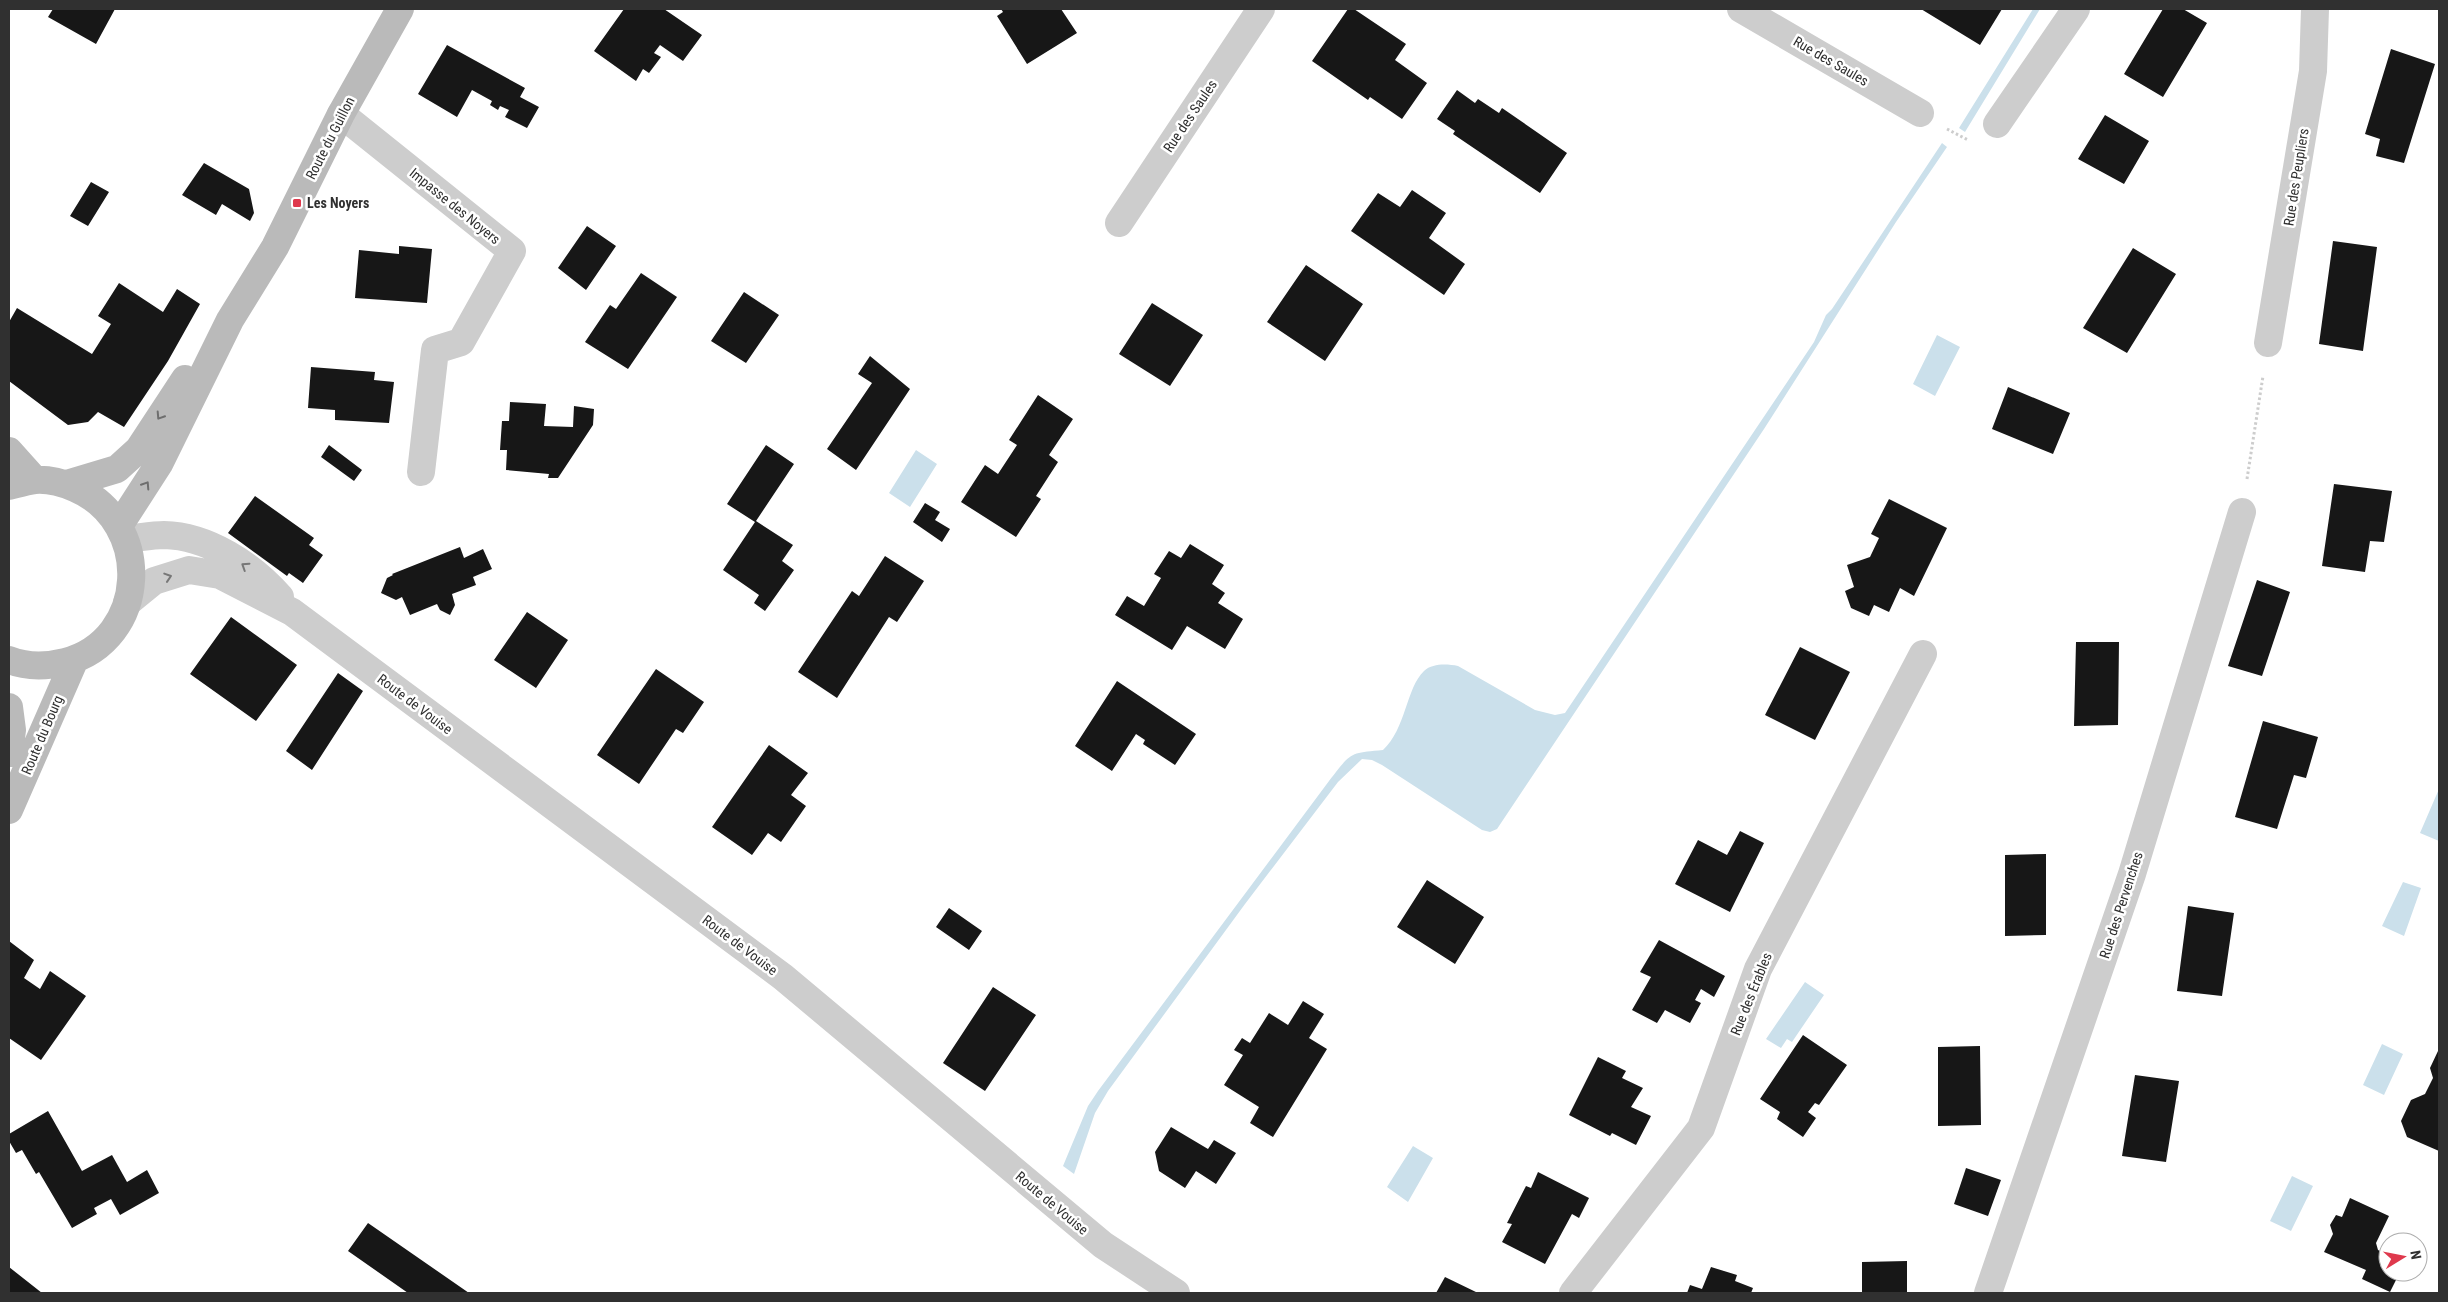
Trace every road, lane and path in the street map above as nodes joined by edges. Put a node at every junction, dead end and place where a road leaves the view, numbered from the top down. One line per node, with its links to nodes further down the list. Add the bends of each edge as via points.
1 (400, 9): 6 (street, Route du Guillon)
2 (1261, 9): 9 (street, Rue des Saules)
3 (1741, 9): 7 (street, Rue des Saules)
4 (2076, 9): 8 (street)
5 (2315, 9): 11 (street, Rue des Peupliers, via 2313,71)
6 (341, 114): 10 (street, Route du Guillon, via 275,247); 13 (street, Impasse des Noyers, via 512,251 461,342 435,350)
7 (1920, 114): 8 (path, via 1963,139 1977,143 1988,138)
8 (1997, 124)
9 (1119, 223)
10 (230, 320): 15 (street, Route du Guillon, one-way to 15, via 180,386 139,449 117,469); 18 (street, Route du Guillon, one-way to 10)
11 (2268, 344): 17 (path)
12 (9, 451): 14 (street)
13 (421, 472)
14 (36, 480): 15 (street); 16 (street)
15 (67, 484): 18 (street, via 88,493 105,507)
16 (9, 486)
17 (2242, 512): 29 (street, Rue des Pervenches, via 2132,874)
18 (123, 532): 19 (street, via 132,570); 20 (street, Route de Vouise, one-way to 18, via 264,578 202,542)
19 (127, 603): 20 (street, Route de Vouise, one-way to 20, via 154,581 188,570 220,576); 22 (street, via 107,637)
20 (292, 612): 27 (street, Route de Vouise, via 783,977 1103,1245)
21 (1923, 654): 28 (street, Rue des Érables, via 1758,969 1701,1128)
22 (75, 659): 23 (street, via 48,666); 26 (street, Route du Bourg)
23 (9, 660)
24 (9, 707): 25 (street, Route du Bourg, via 12,730)
25 (9, 753)
26 (9, 810)
27 (1176, 1293)
28 (1573, 1293)
29 (1988, 1293)

